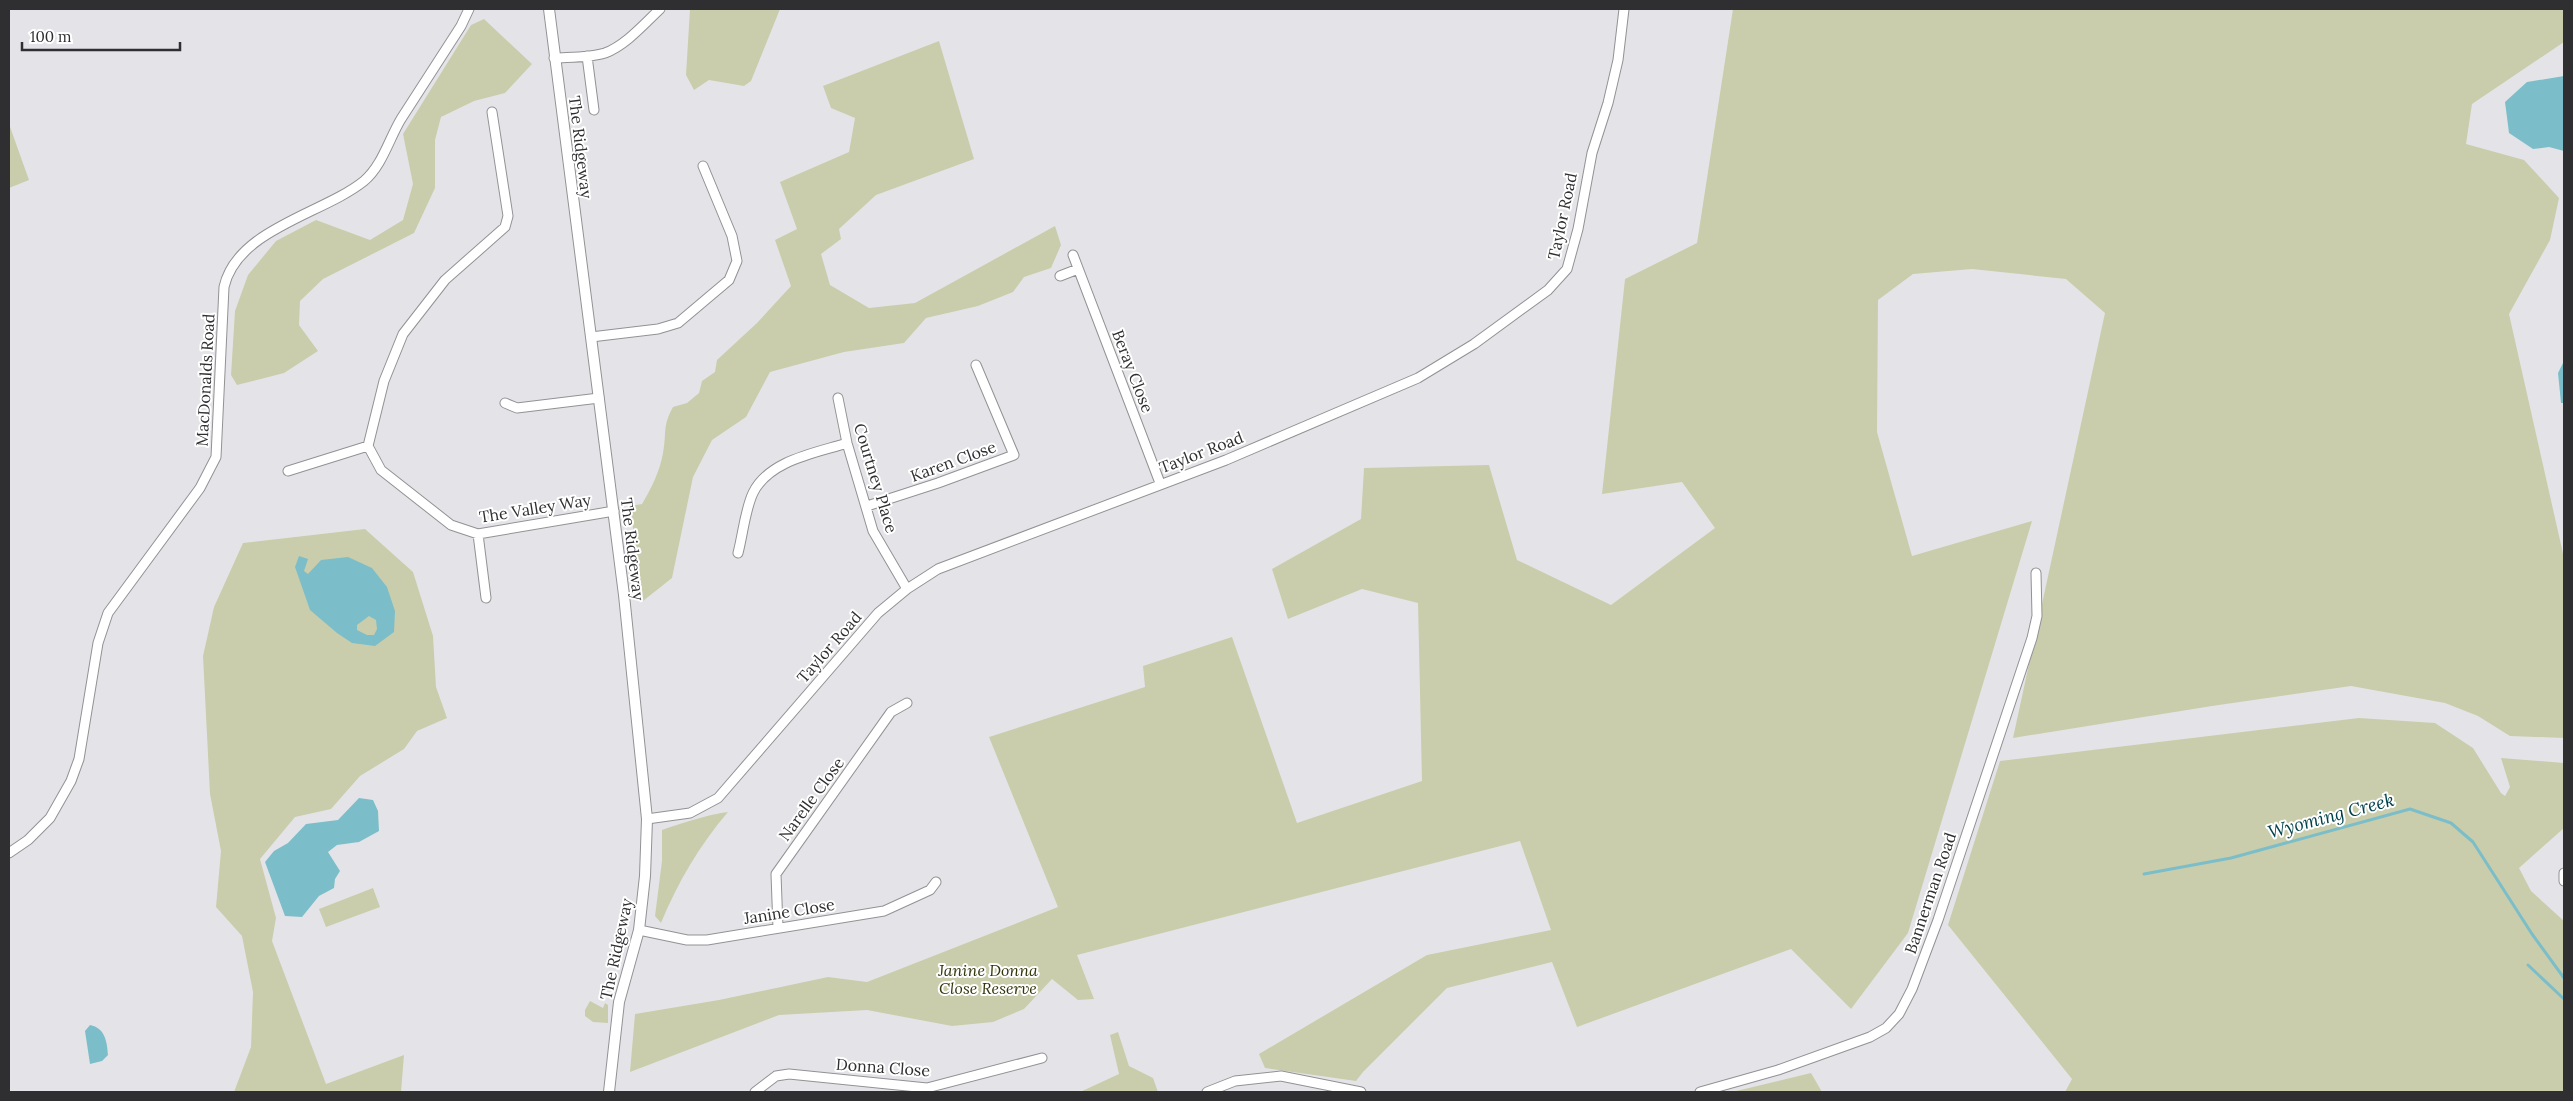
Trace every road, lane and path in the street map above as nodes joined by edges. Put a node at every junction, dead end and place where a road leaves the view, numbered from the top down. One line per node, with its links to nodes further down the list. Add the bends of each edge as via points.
1 (469, 9): 31 (street, MacDonalds Road, via 462,26 400,121 370,175 267,235 240,258 228,274 224,287 216,456 200,488 108,614 98,643 79,759 71,781 50,818)
2 (549, 9): 6 (street, The Ridgeway)
3 (660, 9): 5 (street, via 606,52)
4 (1624, 9): 21 (street, Taylor Road, via 1623,34 1608,103 1592,153 1578,228 1567,269 1558,280 1474,344 1418,378 1226,460)
5 (587, 56): 6 (street); 7 (street)
6 (554, 58): 13 (street, The Ridgeway)
7 (594, 110)
8 (492, 112): 19 (street, via 508,216 505,227 445,280 403,334 384,381)
9 (703, 166): 13 (street, via 732,236 736,260 729,280 678,323 658,329)
10 (1073, 255): 11 (street, Beray Close)
11 (1078, 269): 12 (street); 21 (street, Beray Close)
12 (1060, 276)
13 (591, 337): 15 (street, The Ridgeway)
14 (976, 365): 22 (street, Karen Close, via 1014,455)
15 (599, 398): 17 (street, via 517,408); 23 (street, The Ridgeway)
16 (838, 398): 18 (street, Courtney Place)
17 (504, 403)
18 (847, 443): 22 (street, Courtney Place); 25 (street, via 772,470 753,492)
19 (368, 446): 20 (street); 24 (street, The Valley Way, via 381,470 451,525)
20 (288, 471)
21 (1160, 483): 27 (street, Taylor Road, via 938,569)
22 (867, 506): 27 (street, Courtney Place, via 873,531)
23 (614, 511): 24 (street, The Valley Way); 30 (street, The Ridgeway)
24 (478, 534): 28 (street)
25 (738, 553)
26 (2036, 573): 42 (street, Bannerman Road, via 2037,616 2032,638 1938,920 1899,1014 1886,1028 1870,1037 1778,1070)
27 (907, 589): 30 (street, Taylor Road, via 878,613 718,798 690,813)
28 (486, 598)
29 (907, 703): 35 (street, Narelle Close, via 891,712 776,874)
30 (648, 819): 36 (street, The Ridgeway, via 646,876)
31 (9, 853)
32 (2564, 873): 33 (street)
33 (2564, 881)
34 (936, 882): 35 (street, Janine Close, via 930,890 884,911)
35 (778, 928): 36 (street, Janine Close, via 707,940 687,940)
36 (639, 930): 38 (street, The Ridgeway, via 619,1002)
37 (1042, 1058): 39 (street, Donna Close, via 927,1088 789,1074 776,1076)
38 (609, 1092)
39 (755, 1092)
40 (1207, 1092): 41 (street, via 1235,1081 1281,1076)
41 (1361, 1092)
42 (1700, 1092)

